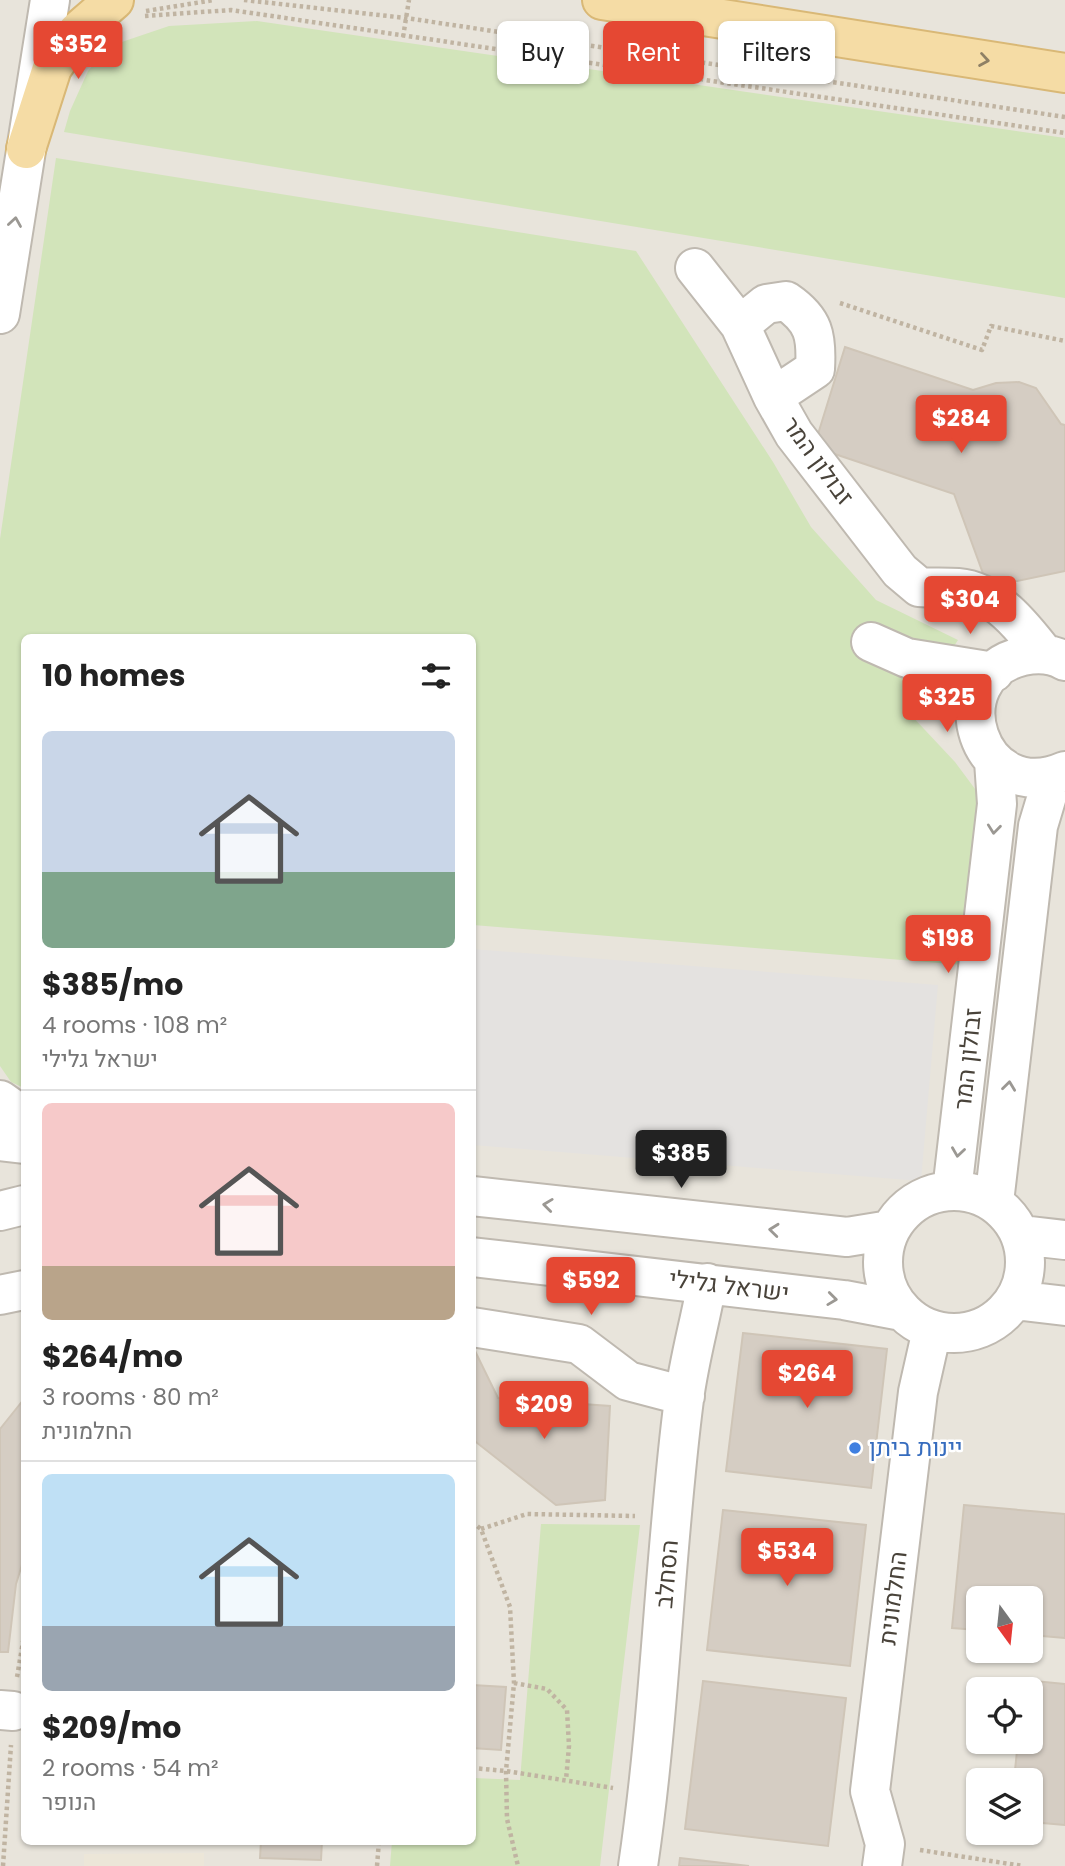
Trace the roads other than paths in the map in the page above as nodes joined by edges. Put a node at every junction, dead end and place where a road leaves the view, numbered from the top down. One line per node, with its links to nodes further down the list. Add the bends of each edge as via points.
1 (50, 0): 5 (street)
2 (602, 0): 4 (main road, one-way to 4)
3 (131, 10): 5 (main road, via 77,32 52,68)
4 (1065, 73)
5 (26, 149): 7 (street, one-way to 5)
6 (695, 268): 8 (street, זבולון המר)
7 (0, 314)
8 (740, 325): 9 (street, זבולון המר); 9 (street, via 766,304 786,301 804,313 817,343 815,369)
9 (773, 397): 10 (street, זבולון המר, via 807,453 900,571 919,587 959,588)
10 (985, 596): 13 (street, זבולון המר); 14 (street, via 1002,640)
11 (871, 642): 12 (street)
12 (907, 658): 14 (street); 15 (street)
13 (1054, 658): 14 (street, via 1014,658)
14 (998, 668): 15 (street, via 984,684)
15 (975, 715): 16 (street, via 977,732)
16 (993, 761): 17 (street, via 1032,778); 22 (street, זבולון המר, one-way to 22, via 997,804)
17 (1059, 773): 26 (street, זבולון המר, one-way to 17, via 1038,826)
18 (0, 1100): 19 (street)
19 (21, 1115)
20 (0, 1140): 21 (street)
21 (21, 1144)
22 (953, 1191): 26 (street); 29 (street, via 928,1196 906,1209)
23 (0, 1196): 25 (street)
24 (476, 1196): 29 (street, one-way to 24, via 847,1237)
25 (21, 1202)
26 (994, 1202): 30 (street)
27 (21, 1204): 28 (street)
28 (0, 1211)
29 (890, 1230): 38 (street, via 883,1264 885,1281 892,1297)
30 (1021, 1236): 31 (street); 36 (street, via 1026,1257 1024,1280)
31 (1065, 1240)
32 (476, 1257): 33 (street, ישראל גלילי)
33 (707, 1283): 38 (street, ישראל גלילי, one-way to 38, via 844,1300); 40 (street, הסחלב)
34 (21, 1291): 35 (street)
35 (0, 1295)
36 (1015, 1300): 37 (street); 38 (street, ישראל גלילי, via 1000,1318 956,1334)
37 (1065, 1306)
38 (917, 1321): 41 (street, החלמונית, via 918,1392 870,1791)
39 (476, 1328): 40 (street, via 579,1345 628,1381)
40 (685, 1396): 42 (street, הסחלב, via 649,1794)
41 (884, 1855)
42 (638, 1866)

